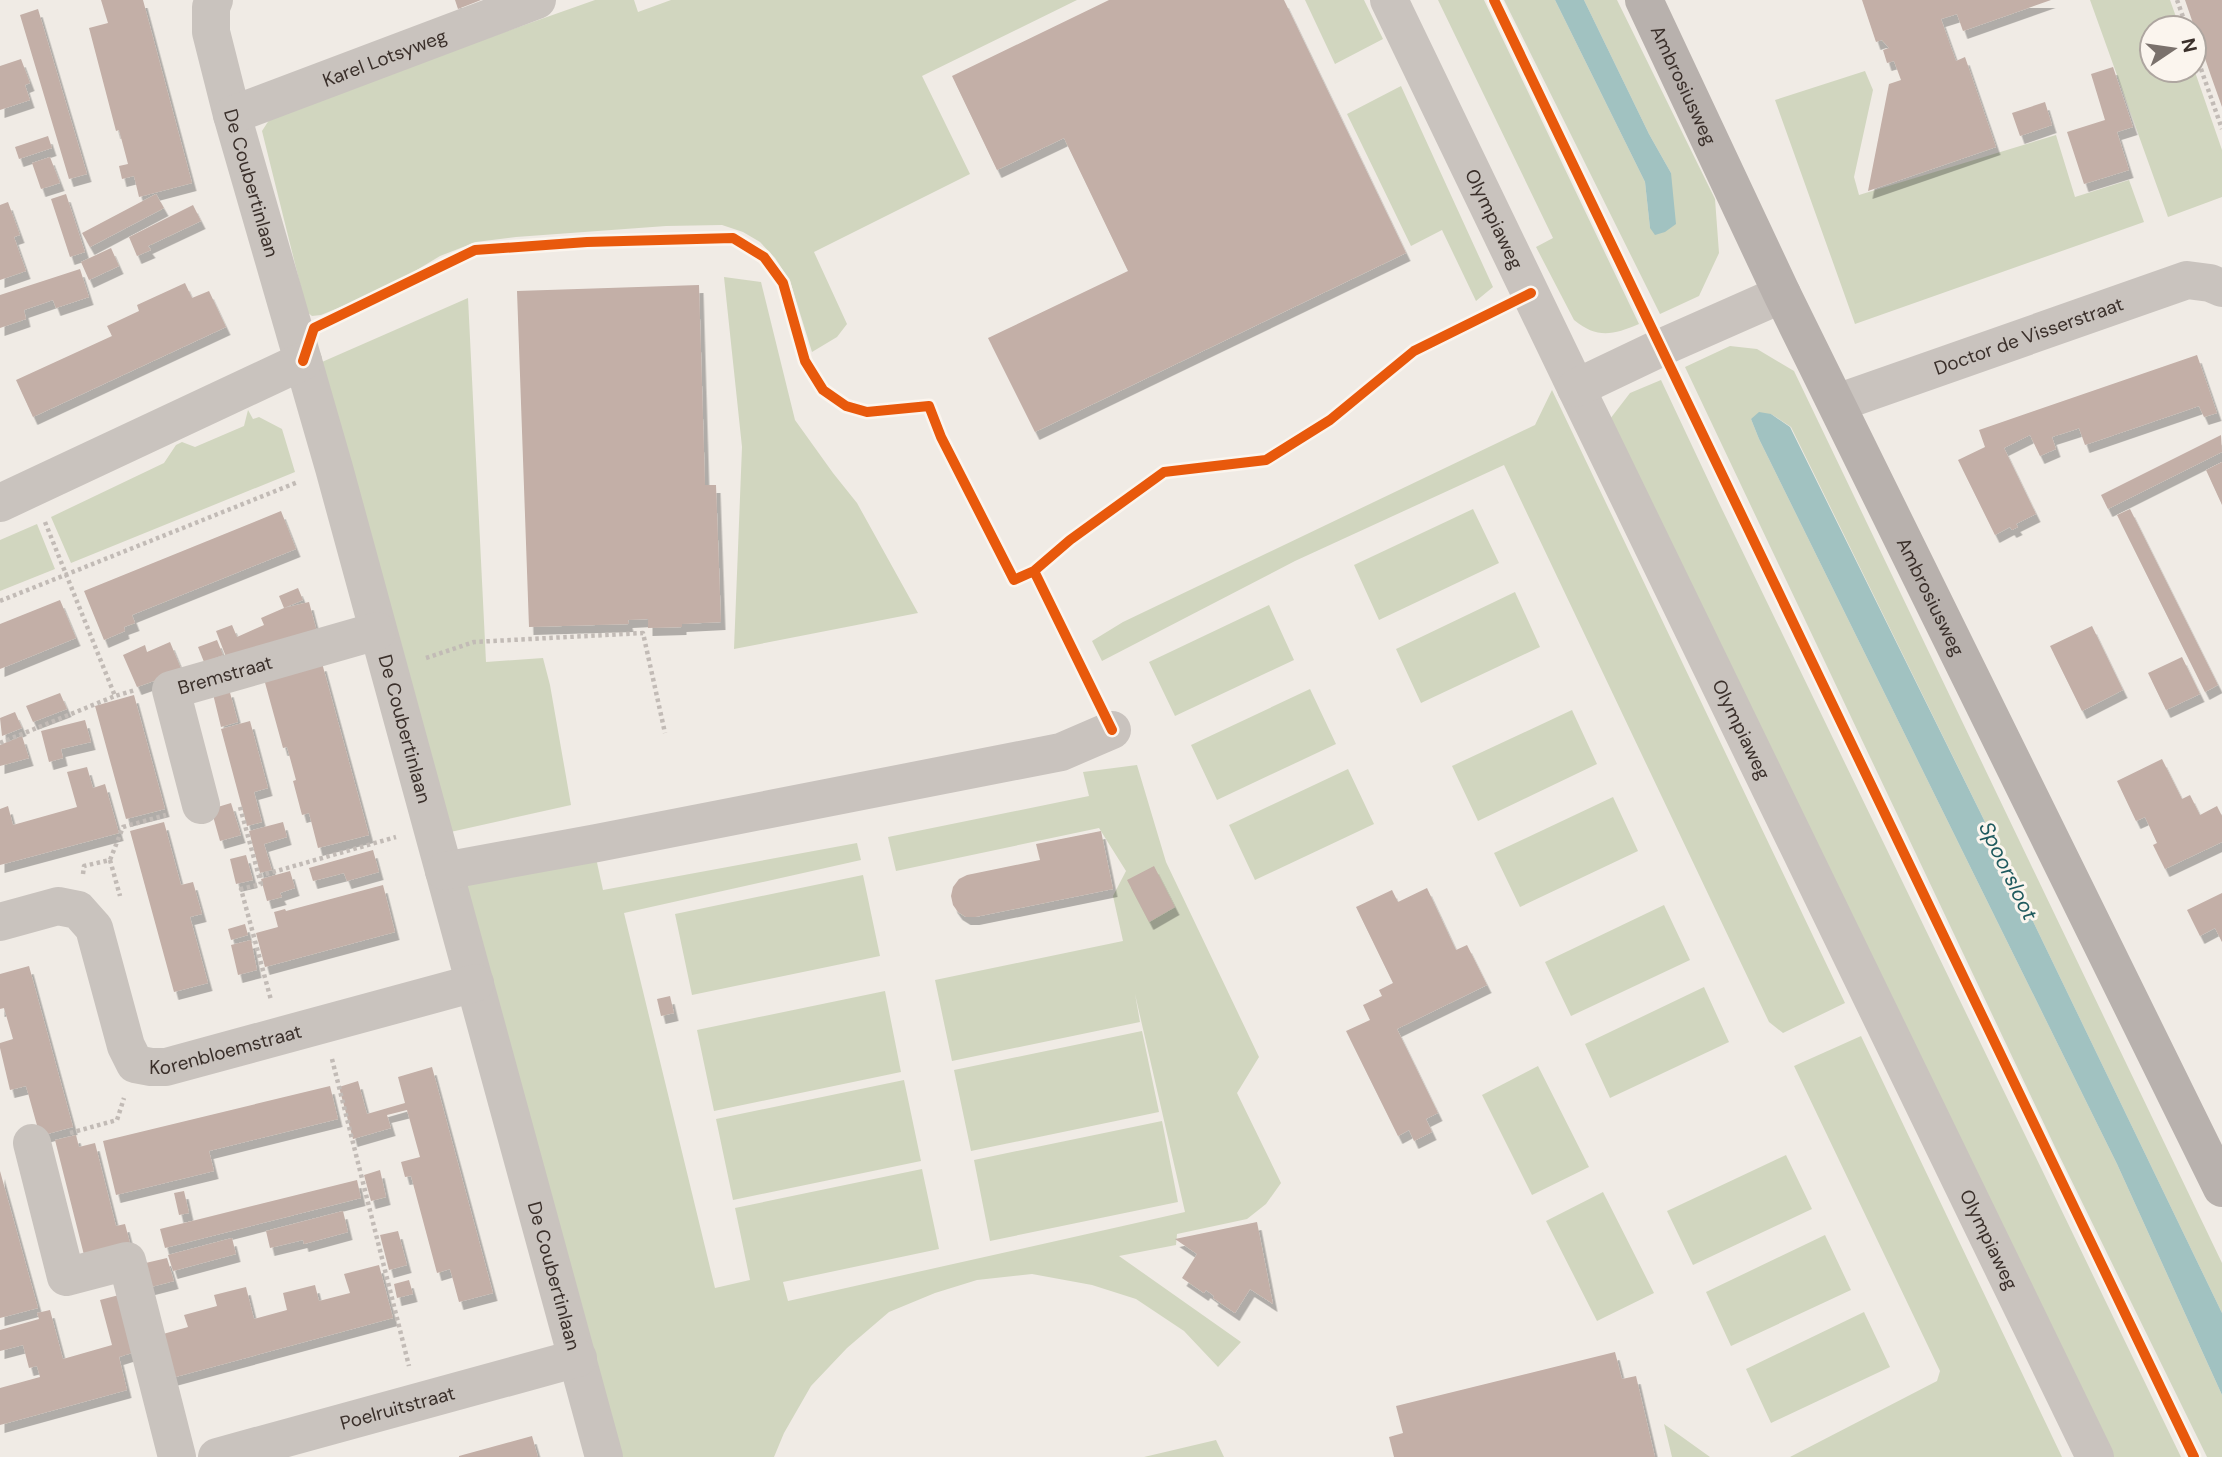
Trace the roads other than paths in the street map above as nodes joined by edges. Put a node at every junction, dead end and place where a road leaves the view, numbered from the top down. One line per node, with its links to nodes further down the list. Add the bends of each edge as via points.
1 (214, 0): 5 (street, De Coubertinlaan, via 211,32)
2 (537, 0): 5 (street, Karel Lotsyweg)
3 (1390, 0): 9 (street, Olympiaweg)
4 (1644, 0): 7 (main road, Ambrosiusweg)
5 (232, 115): 8 (street, De Coubertinlaan)
6 (2222, 288): 10 (street, Doctor de Visserstraat, via 2187,280)
7 (1782, 294): 9 (street); 10 (main road, Ambrosiusweg)
8 (303, 361): 11 (street); 12 (street, De Coubertinlaan)
9 (1576, 388): 24 (street, Olympiaweg)
10 (1836, 403): 19 (main road, Ambrosiusweg)
11 (9, 494)
12 (377, 631): 14 (street, Bremstraat, via 171,690); 15 (street, De Coubertinlaan)
13 (1112, 730): 15 (street, via 1061,752)
14 (219, 800)
15 (444, 871): 17 (street, De Coubertinlaan)
16 (0, 922): 17 (street, Korenbloemstraat, via 58,906 78,910 94,928 126,1046 135,1064 151,1067 166,1067)
17 (475, 983): 20 (street, De Coubertinlaan)
18 (32, 1143): 21 (street, via 66,1277 127,1261)
19 (2222, 1188)
20 (578, 1359): 22 (street, Poelruitstraat); 23 (street, De Coubertinlaan)
21 (177, 1457)
22 (217, 1457)
23 (604, 1457)
24 (2095, 1457)

